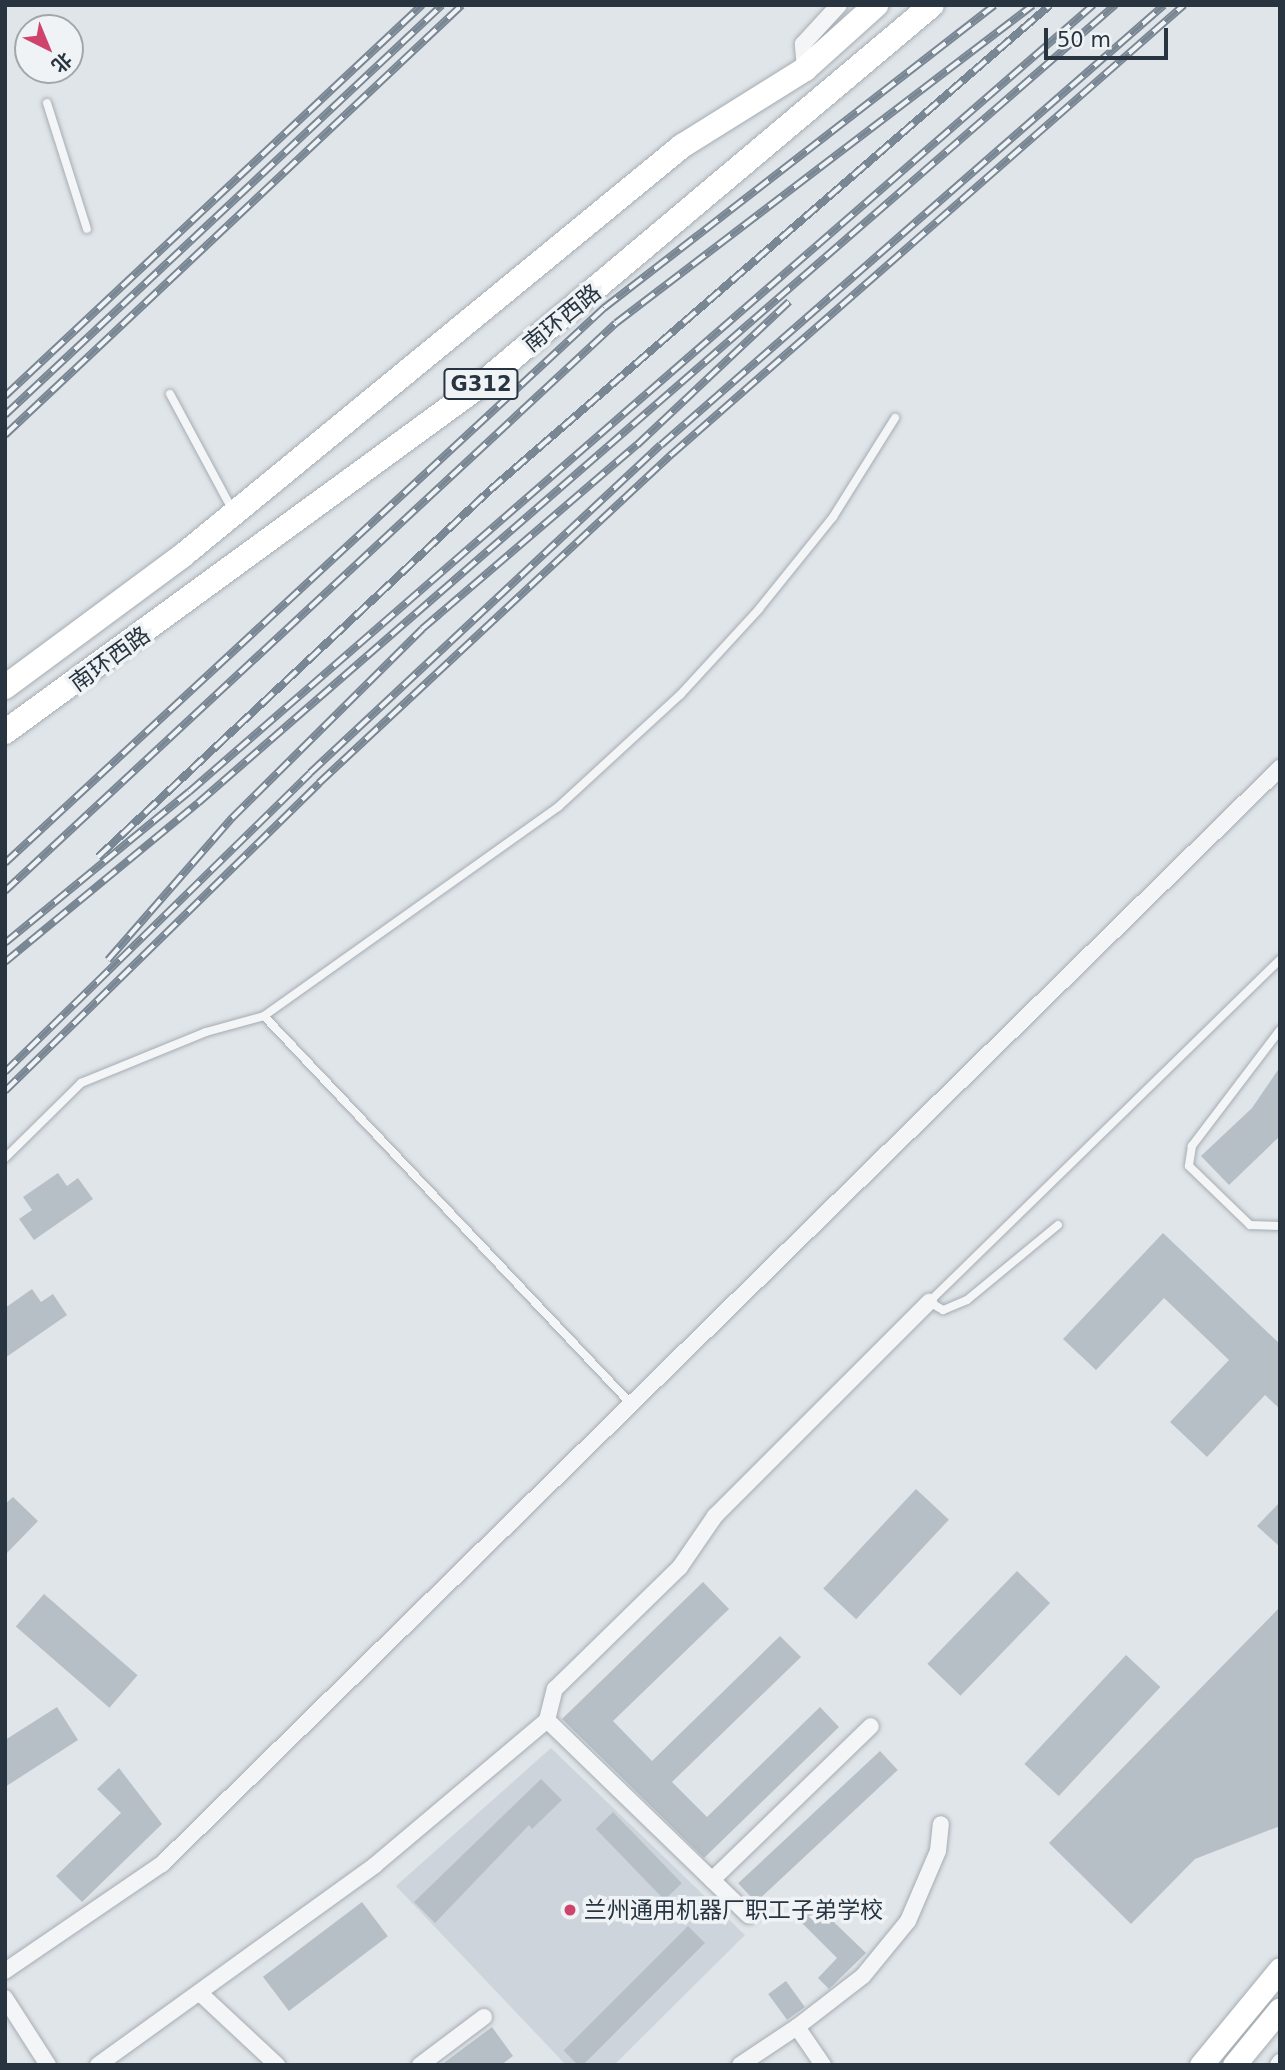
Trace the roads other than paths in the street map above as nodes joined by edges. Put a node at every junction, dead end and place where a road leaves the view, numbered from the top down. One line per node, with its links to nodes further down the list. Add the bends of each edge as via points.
1 (839, 5): 4 (street, via 803,44)
2 (876, 5): 4 (highway, 南环西路 / G312)
3 (932, 5): 11 (highway, 南环西路 / G312, via 478,387)
4 (806, 69): 9 (highway, 南环西路 / G312, via 682,146)
5 (47, 103): 6 (lane)
6 (87, 229)
7 (170, 394): 9 (lane)
8 (895, 418): 14 (lane, via 797,564 641,734 558,807)
9 (234, 514): 10 (highway, 南环西路 / G312)
10 (5, 687)
11 (5, 732)
12 (1280, 768): 20 (street)
13 (1280, 960): 19 (lane)
14 (264, 1016): 16 (lane, via 206,1032 81,1083); 20 (lane)
15 (1280, 1030): 18 (lane, via 1192,1146 1189,1166 1250,1225)
16 (5, 1158)
17 (1058, 1225): 19 (lane, via 967,1300 943,1310)
18 (1280, 1226)
19 (929, 1302): 21 (street, via 715,1516 680,1567 555,1689)
20 (633, 1407): 27 (street, via 162,1864)
21 (547, 1720): 24 (street); 28 (street, via 375,1865)
22 (872, 1726): 24 (street)
23 (941, 1824): 32 (street, via 938,1851 908,1921 863,1976)
24 (712, 1880): 25 (street)
25 (749, 1916)
26 (1280, 1969): 39 (main road)
27 (5, 1970)
28 (202, 1994): 34 (street); 35 (street)
29 (5, 1998): 33 (street)
30 (1280, 2009): 40 (main road)
31 (484, 2017): 36 (street)
32 (797, 2027): 37 (street); 38 (street)
33 (48, 2065)
34 (98, 2065)
35 (277, 2065)
36 (420, 2065)
37 (740, 2065)
38 (823, 2065)
39 (1201, 2065)
40 (1234, 2065)

